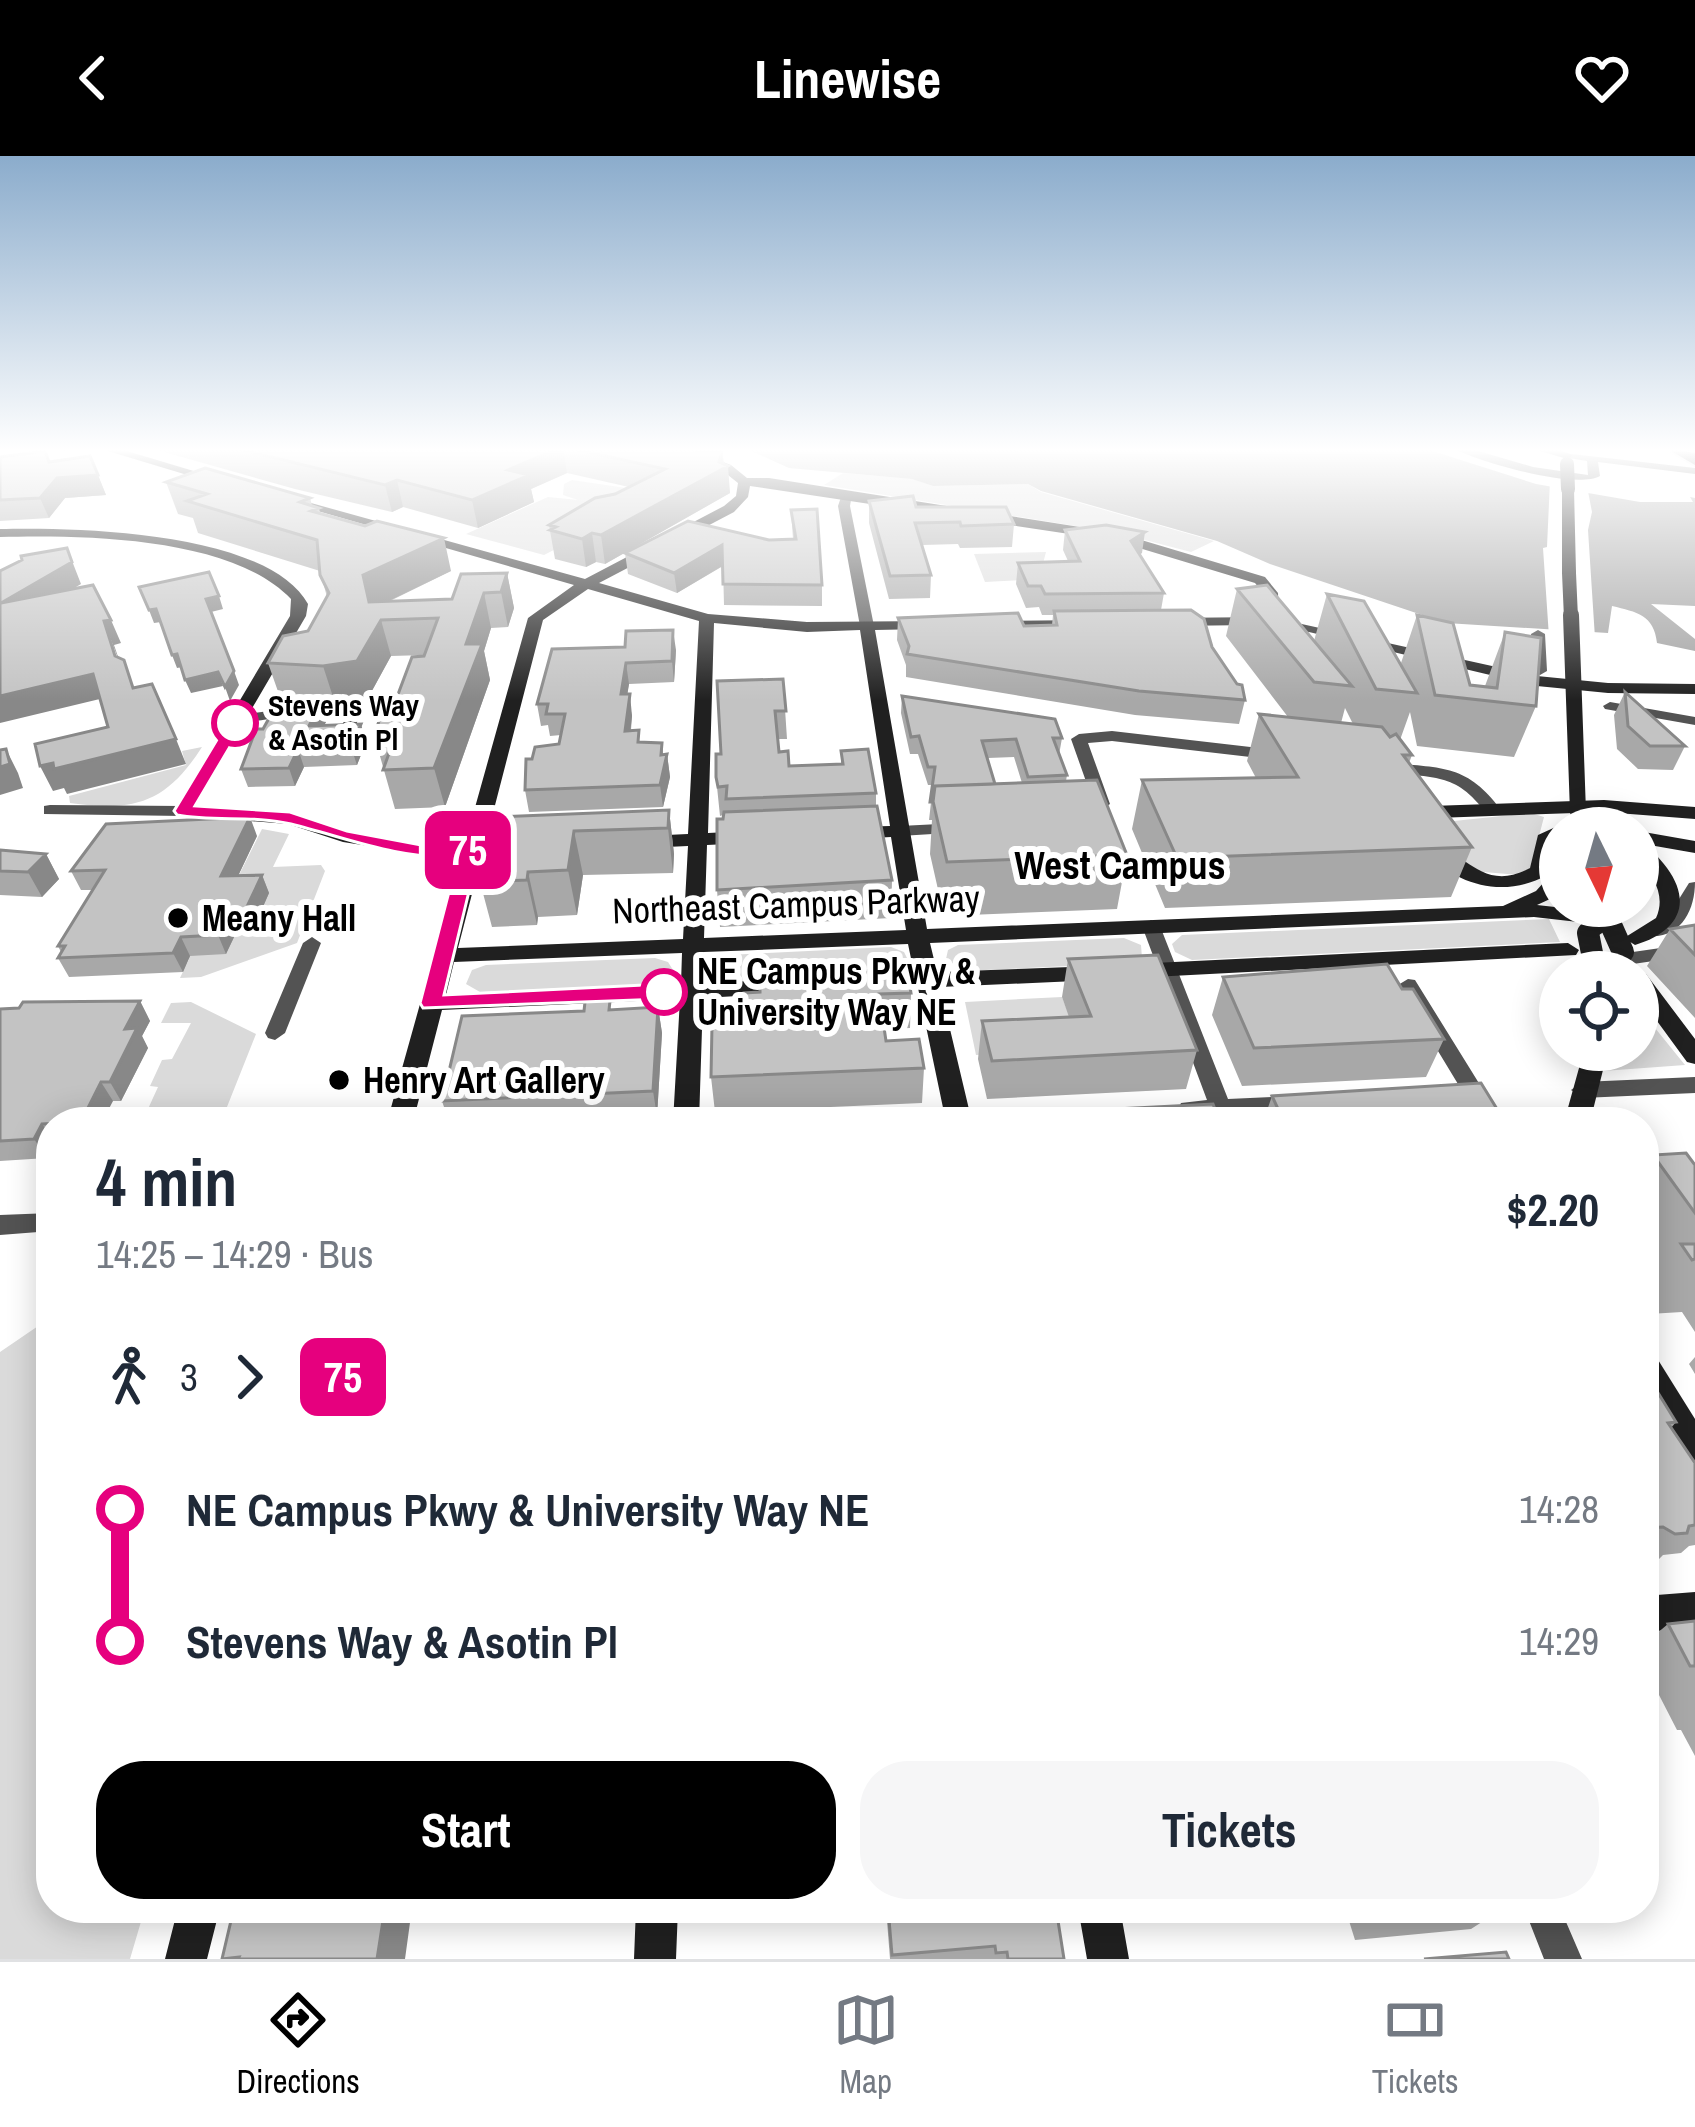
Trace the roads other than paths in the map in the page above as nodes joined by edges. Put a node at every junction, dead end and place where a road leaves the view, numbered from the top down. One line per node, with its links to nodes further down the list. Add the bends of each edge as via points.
1 (396, 532): 7 (street)
2 (685, 532): 7 (street)
3 (849, 532): 14 (street)
4 (1085, 532): 10 (street, via 1260,580 1270,590)
5 (1569, 532): 26 (street, bridge)
6 (0, 533): 29 (street, via 188,544 237,560 298,595 298,616)
7 (586, 584): 8 (street); 40 (street, via 533,622)
8 (707, 618): 14 (street); 36 (street)
9 (1155, 618): 10 (street)
10 (1273, 618): 16 (street)
11 (1106, 619): 12 (street)
12 (981, 622)
13 (942, 624): 14 (street)
14 (867, 626): 33 (street)
15 (1538, 634): 16 (street)
16 (1538, 676): 17 (street)
17 (1694, 690)
18 (399, 703): 20 (street)
19 (1610, 706): 22 (street)
20 (349, 713): 21 (street); 23 (street)
21 (246, 718)
22 (1695, 721)
23 (346, 734)
24 (1286, 756): 31 (street, via 1079,739)
25 (1373, 766): 28 (street, via 1461,776)
26 (1575, 807)
27 (50, 810): 29 (street)
28 (1493, 810): 30 (street); 41 (street, via 1431,812 1418,826 1462,872 1496,881)
29 (183, 811): 40 (street, via 290,818 432,853)
30 (1695, 813)
31 (1105, 821)
32 (984, 827): 33 (street)
33 (900, 831): 34 (street); 51 (street)
34 (837, 833)
35 (779, 836): 36 (street)
36 (698, 839): 38 (street); 53 (street)
37 (1659, 841): 39 (street)
38 (631, 842)
39 (1695, 847)
40 (479, 849): 60 (street)
41 (1539, 871)
42 (1659, 871): 47 (street, via 1672,895)
43 (1695, 886): 58 (street, via 1676,919)
44 (1539, 897): 45 (street)
45 (1498, 912): 46 (street, Northeast Campus Parkway); 48 (street, Northeast Campus Parkway)
46 (1539, 913)
47 (1659, 925)
48 (1150, 926): 51 (street, Northeast Campus Parkway); 61 (street)
49 (1605, 927): 56 (street)
50 (1658, 927): 57 (street)
51 (917, 935): 53 (street, Northeast Campus Parkway); 62 (street)
52 (312, 943): 69 (street)
53 (693, 944): 60 (street, Northeast Campus Parkway); 66 (street)
54 (1695, 949): 59 (street)
55 (1568, 950): 61 (street)
56 (1631, 951)
57 (1638, 951)
58 (1640, 951)
59 (1659, 953)
60 (443, 956): 68 (street)
61 (1167, 970): 62 (street); 80 (street)
62 (929, 980): 63 (street); 79 (street)
63 (856, 983)
64 (810, 985): 66 (street)
65 (1408, 985): 74 (street)
66 (691, 990): 68 (street); 78 (street)
67 (1659, 995): 70 (street)
68 (431, 1003): 77 (street)
69 (275, 1033)
70 (1695, 1056)
71 (1589, 1071): 73 (street)
72 (1695, 1085): 73 (street)
73 (1582, 1090): 83 (street)
74 (1476, 1095): 75 (street); 82 (street)
75 (1449, 1096)
76 (1328, 1102): 81 (street)
77 (404, 1107)
78 (687, 1107)
79 (956, 1107)
80 (1220, 1107)
81 (1288, 1107)
82 (1483, 1107)
83 (1579, 1107)
84 (36, 1223): 85 (street)
85 (0, 1225)
86 (1659, 1388): 87 (street)
87 (1695, 1447)
88 (1695, 1610): 89 (street)
89 (1659, 1613)
90 (195, 1923): 94 (street)
91 (656, 1923): 95 (street)
92 (1102, 1923): 96 (street)
93 (1549, 1923): 97 (street)
94 (186, 1959)
95 (655, 1959)
96 (1108, 1959)
97 (1563, 1959)

